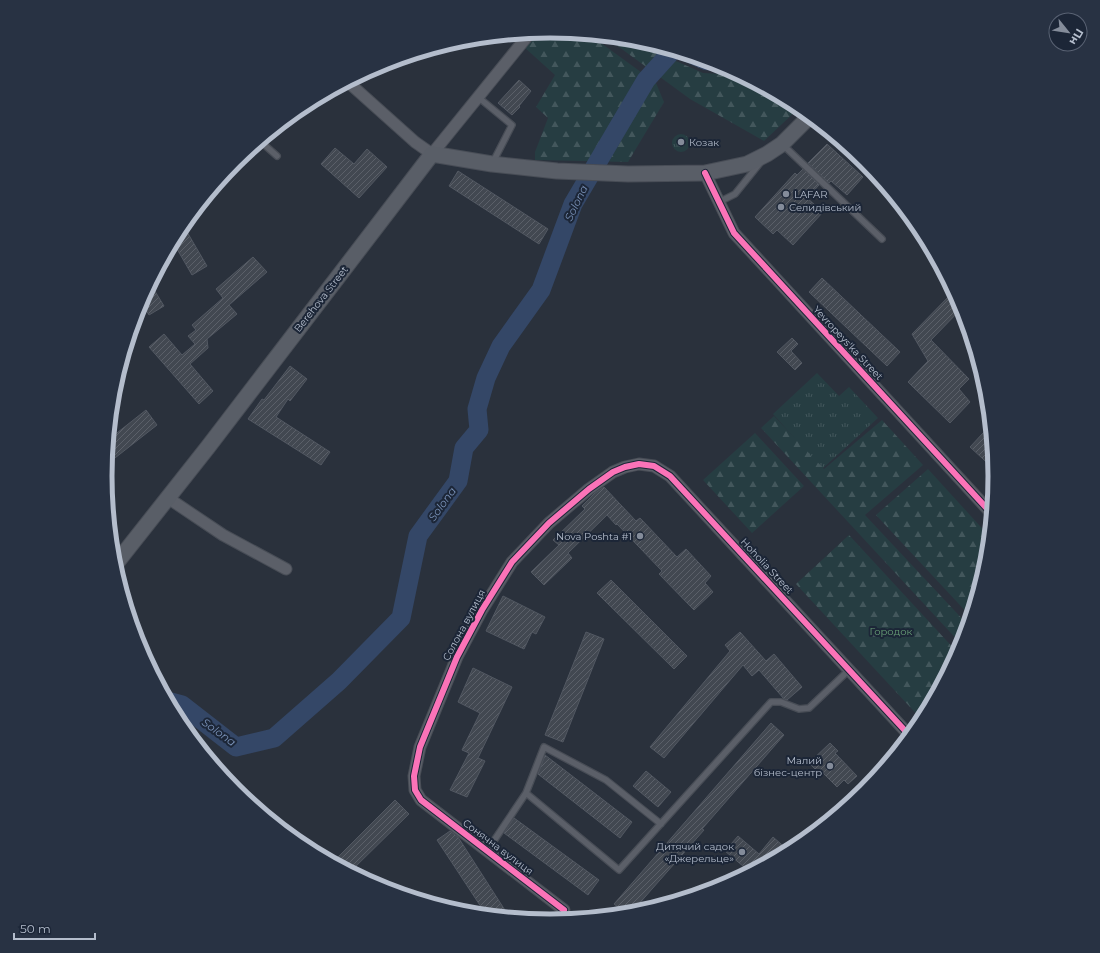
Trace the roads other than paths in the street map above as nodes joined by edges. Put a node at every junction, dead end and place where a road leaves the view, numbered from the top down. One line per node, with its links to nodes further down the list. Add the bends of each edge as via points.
1 (525, 39): 3 (street, Berehova Street)
2 (352, 85): 7 (street)
3 (478, 97): 7 (street, Berehova Street); 10 (lane, via 512,125)
4 (806, 120): 5 (main road)
5 (782, 144): 8 (main road); 13 (lane)
6 (264, 145): 9 (lane)
7 (432, 154): 10 (main road); 15 (main road, Berehova Street)
8 (767, 154): 11 (main road, via 747,164); 12 (lane, via 735,194)
9 (277, 156)
10 (492, 164): 11 (main road, via 558,171)
11 (705, 174): 12 (street, Yevropeysʹka Street)
12 (719, 202): 16 (street, Yevropeysʹka Street, via 734,233)
13 (882, 239)
14 (589, 489): 19 (street, Hoholia Street, via 613,472 639,464 654,466 670,476); 22 (street, Солона вулиця, via 549,523 512,562 482,610 457,657 420,747 414,776 415,790)
15 (168, 498): 17 (main road, Berehova Street); 18 (street, via 223,535)
16 (988, 509)
17 (119, 559)
18 (286, 569)
19 (849, 670): 20 (street, Hoholia Street); 23 (lane, via 809,708 799,709 781,702 771,702)
20 (906, 732)
21 (526, 793): 23 (lane, via 618,870); 23 (lane, via 544,747 606,780); 24 (lane)
22 (421, 800): 24 (street, Сонячна вулиця)
23 (660, 824)
24 (487, 851): 25 (street, Сонячна вулиця)
25 (564, 910): 26 (lane)
26 (560, 915)

